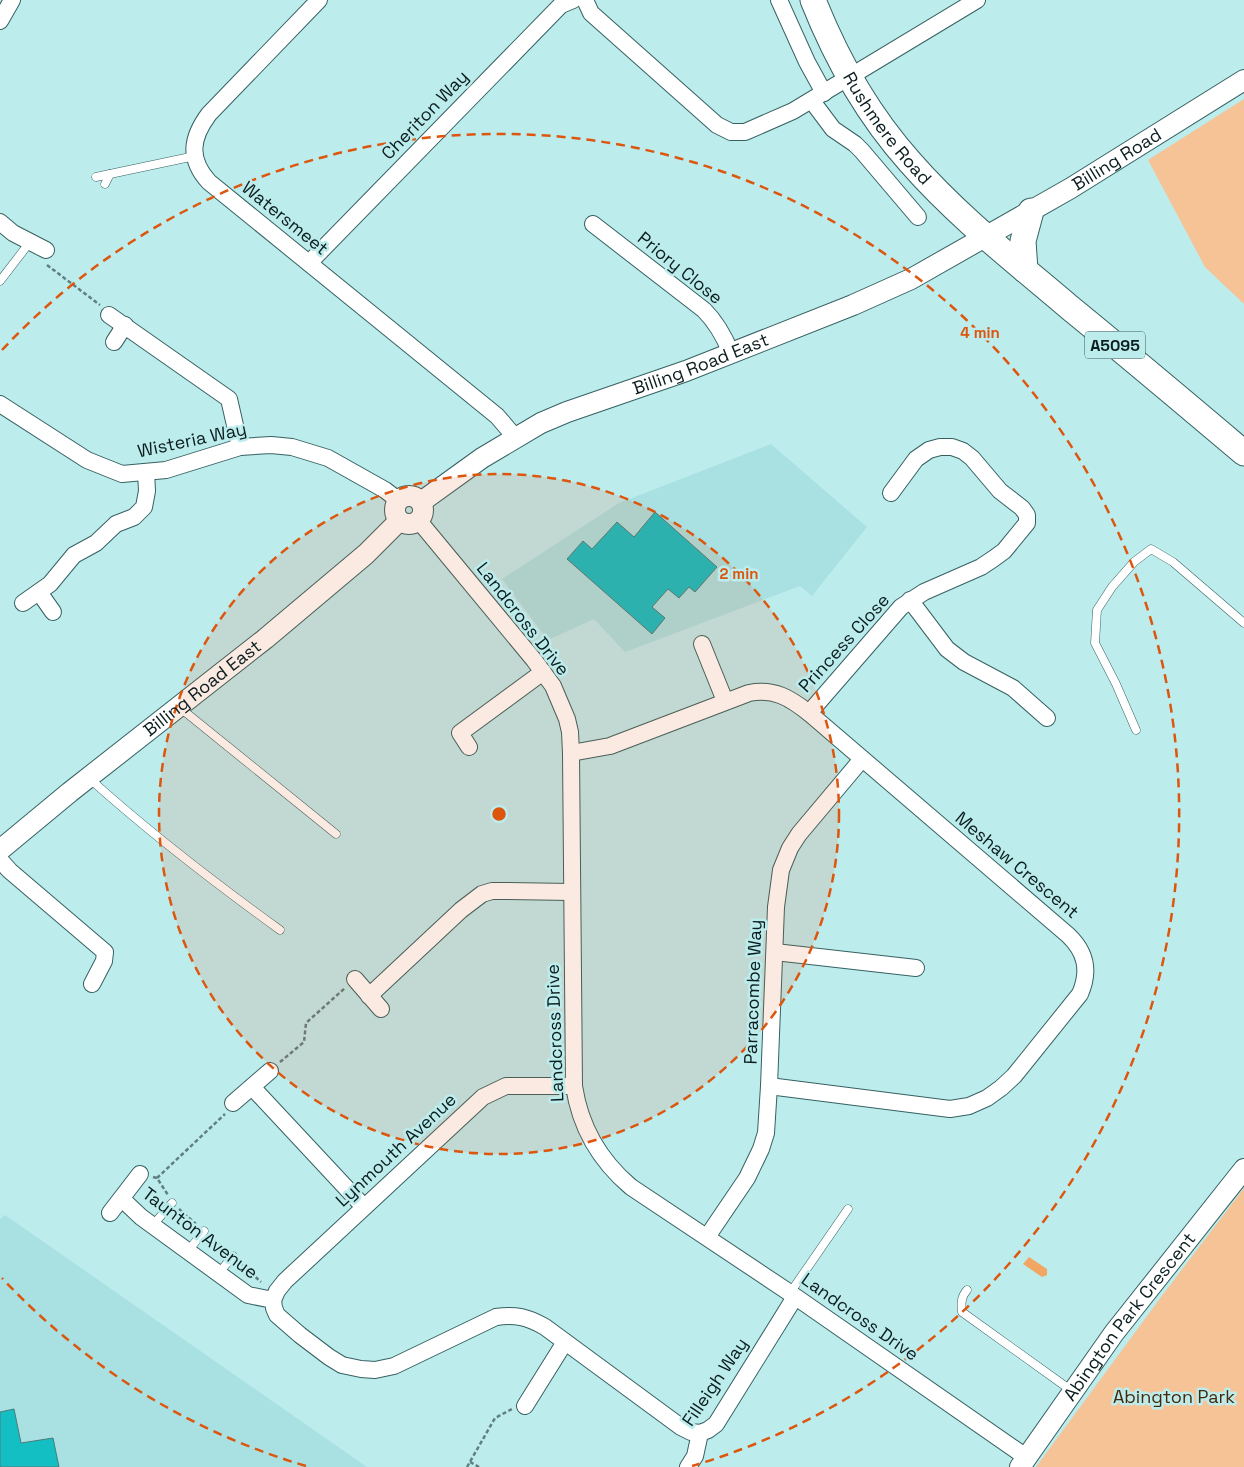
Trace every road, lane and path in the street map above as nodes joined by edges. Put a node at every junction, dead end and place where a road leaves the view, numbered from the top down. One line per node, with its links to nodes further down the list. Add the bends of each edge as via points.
1 (12, 0): 8 (street)
2 (319, 0): 12 (street, via 209,114 194,142)
3 (573, 0): 22 (street, Cheriton Way, via 561,4)
4 (585, 0): 11 (street, via 591,13 717,125 730,132 757,128)
5 (779, 0): 11 (street, Rushmere Road)
6 (813, 0): 9 (main road, Rushmere Road / A5095, via 830,42)
7 (977, 0): 9 (street)
8 (0, 21)
9 (850, 77): 11 (street); 20 (main road, Rushmere Road / A5095, via 910,162)
10 (1244, 80): 16 (street, Billing Road)
11 (818, 97): 17 (street, Rushmere Road, via 824,119 862,151)
12 (194, 156): 13 (lane); 22 (street, Watersmeet, via 200,172 209,182)
13 (110, 174): 14 (lane); 15 (lane)
14 (96, 177)
15 (105, 184)
16 (1031, 211): 20 (street, Billing Road); 23 (main road, via 1022,241)
17 (918, 217)
18 (0, 222): 21 (street)
19 (593, 224): 28 (street, Priory Close, via 704,310 724,335)
20 (987, 236): 23 (main road, A5095); 28 (street, Billing Road East, via 902,283)
21 (38, 246): 24 (lane); 25 (path, via 40,260 103,306)
22 (309, 263): 30 (street, Watersmeet, via 497,416)
23 (1025, 270): 32 (main road, A5095)
24 (0, 281)
25 (109, 315): 26 (street)
26 (125, 325): 27 (street); 31 (street, via 229,400)
27 (114, 342)
28 (731, 353): 30 (street, Billing Road East, via 567,412)
29 (0, 404): 33 (street, Wisteria Way, via 87,460 122,474)
30 (516, 437): 36 (street, Billing Road East, via 476,462)
31 (240, 447): 33 (street, Wisteria Way, via 186,465); 35 (street, Wisteria Way, via 271,445 311,451 353,470)
32 (1244, 453)
33 (146, 472): 37 (street, via 144,507 134,518 116,524 96,543 74,554)
34 (891, 493): 38 (street, Princess Close, via 916,459 929,450 952,447 972,458 1000,491 1027,515 1027,524 1018,536 993,559)
35 (398, 500): 36 (street, via 394,515)
36 (413, 515): 43 (street, Landcross Drive); 45 (street, Billing Road East)
37 (40, 592): 39 (street); 40 (street)
38 (910, 600): 46 (street, Princess Close, via 893,615); 47 (street, Princess Close, via 947,649 964,662 1013,688)
39 (23, 602)
40 (52, 612)
41 (1244, 623): 48 (lane, via 1173,562 1151,549 1134,562 1097,610 1095,644)
42 (702, 644): 44 (street)
43 (543, 672): 49 (street); 50 (street, Landcross Drive, via 567,718)
44 (725, 701): 46 (street, Meshaw Crescent, via 768,691 785,696); 50 (street, Meshaw Crescent, via 610,746)
45 (179, 707): 52 (street, Billing Road East); 53 (lane)
46 (809, 713): 51 (street, Meshaw Crescent)
47 (1047, 718)
48 (1136, 730)
49 (461, 734)
50 (571, 753): 56 (street, Landcross Drive)
51 (862, 759): 58 (street, Parracombe Way, via 799,834 780,870); 66 (street, Meshaw Crescent, via 1076,942 1085,960 1084,984 1073,1005 1014,1076 987,1098 968,1106 934,1108)
52 (88, 778): 54 (street, Billing Road East); 57 (lane, via 226,891)
53 (336, 834)
54 (0, 850)
55 (0, 860): 61 (street, via 105,952)
56 (571, 892): 62 (street, via 492,891 482,894); 65 (street, Landcross Drive)
57 (280, 930)
58 (775, 952): 59 (street); 66 (street, Parracombe Way)
59 (916, 968)
60 (355, 979): 62 (street); 64 (path, via 306,1023 304,1042)
61 (92, 984)
62 (369, 996): 63 (street)
63 (381, 1009)
64 (270, 1071): 67 (street)
65 (574, 1086): 74 (street, Lynmouth Avenue, via 506,1086 488,1094); 79 (street, Landcross Drive, via 587,1133 613,1170 631,1187)
66 (769, 1086): 79 (street, Parracombe Way, via 768,1118 761,1149 747,1178)
67 (252, 1087): 68 (street); 74 (street)
68 (233, 1103): 71 (path, via 231,1109)
69 (1244, 1169): 87 (street, Abington Park Crescent)
70 (140, 1174): 72 (street, Taunton Avenue)
71 (157, 1178)
72 (122, 1199): 76 (street, Taunton Avenue); 77 (street, Taunton Avenue)
73 (172, 1203): 77 (lane)
74 (364, 1207): 85 (street, Lynmouth Avenue, via 285,1281)
75 (848, 1209): 84 (lane)
76 (110, 1213)
77 (153, 1225): 80 (street, Taunton Avenue)
78 (204, 1231): 80 (lane)
79 (707, 1238): 84 (street, Landcross Drive)
80 (188, 1251): 82 (street, Taunton Avenue)
81 (233, 1256): 82 (lane)
82 (218, 1274): 85 (street, Taunton Avenue, via 248,1295)
83 (967, 1290): 87 (lane, via 961,1302 962,1312)
84 (792, 1295): 89 (street, Filleigh Way, via 716,1424); 91 (street, Landcross Drive)
85 (274, 1300): 86 (street, via 277,1315 312,1345 342,1365 361,1369 394,1366 496,1317 509,1315 532,1319)
86 (565, 1342): 88 (street); 89 (street, via 681,1427)
87 (1072, 1391): 91 (street, Abington Park Crescent)
88 (525, 1406): 90 (path, via 495,1418)
89 (700, 1433): 94 (street, Filleigh Way, via 695,1456)
90 (470, 1462): 92 (path); 93 (path)
91 (1023, 1462)
92 (467, 1467)
93 (479, 1467)
94 (688, 1467)

